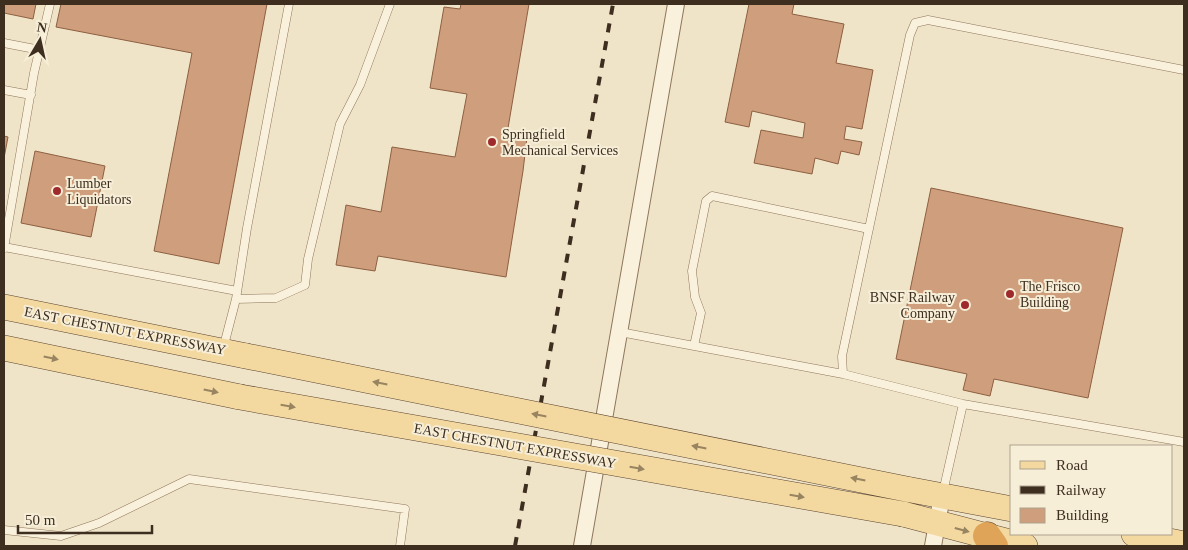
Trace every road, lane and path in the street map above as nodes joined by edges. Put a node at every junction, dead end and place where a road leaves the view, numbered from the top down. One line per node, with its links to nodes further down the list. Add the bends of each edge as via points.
1 (50, 4): 6 (lane)
2 (289, 4): 12 (lane)
3 (390, 4): 12 (lane, via 360,85 340,124 308,259 305,285 276,298)
4 (676, 4): 14 (street)
5 (4, 43): 6 (lane)
6 (40, 50): 9 (lane)
7 (1184, 70): 10 (lane, via 928,20 914,23)
8 (4, 90): 9 (lane)
9 (30, 95): 11 (lane)
10 (869, 229): 15 (lane, via 712,196 706,201 692,271 695,297 701,313); 18 (lane, via 842,356)
11 (4, 248): 12 (lane)
12 (236, 295): 17 (lane)
13 (4, 306): 17 (main road, EAST CHESTNUT EXPRESSWAY)
14 (620, 332): 15 (lane); 29 (street)
15 (694, 346): 18 (lane)
16 (4, 348): 24 (main road, EAST CHESTNUT EXPRESSWAY, one-way to 24, bridge, via 240,397 903,514)
17 (234, 353): 21 (main road, EAST CHESTNUT EXPRESSWAY, one-way to 17, bridge)
18 (842, 374): 19 (lane)
19 (962, 404): 20 (lane); 21 (lane)
20 (1184, 442)
21 (942, 496): 22 (main road, EAST CHESTNUT EXPRESSWAY); 24 (street)
22 (1010, 509)
23 (4, 530): 28 (lane, via 60,536 99,523 189,480 405,509)
24 (935, 535): 26 (main road, EAST CHESTNUT EXPRESSWAY, one-way to 26)
25 (1139, 535): 27 (main road)
26 (990, 541): 30 (main road, EAST CHESTNUT EXPRESSWAY)
27 (1184, 544)
28 (400, 546)
29 (582, 546)
30 (1025, 546)

